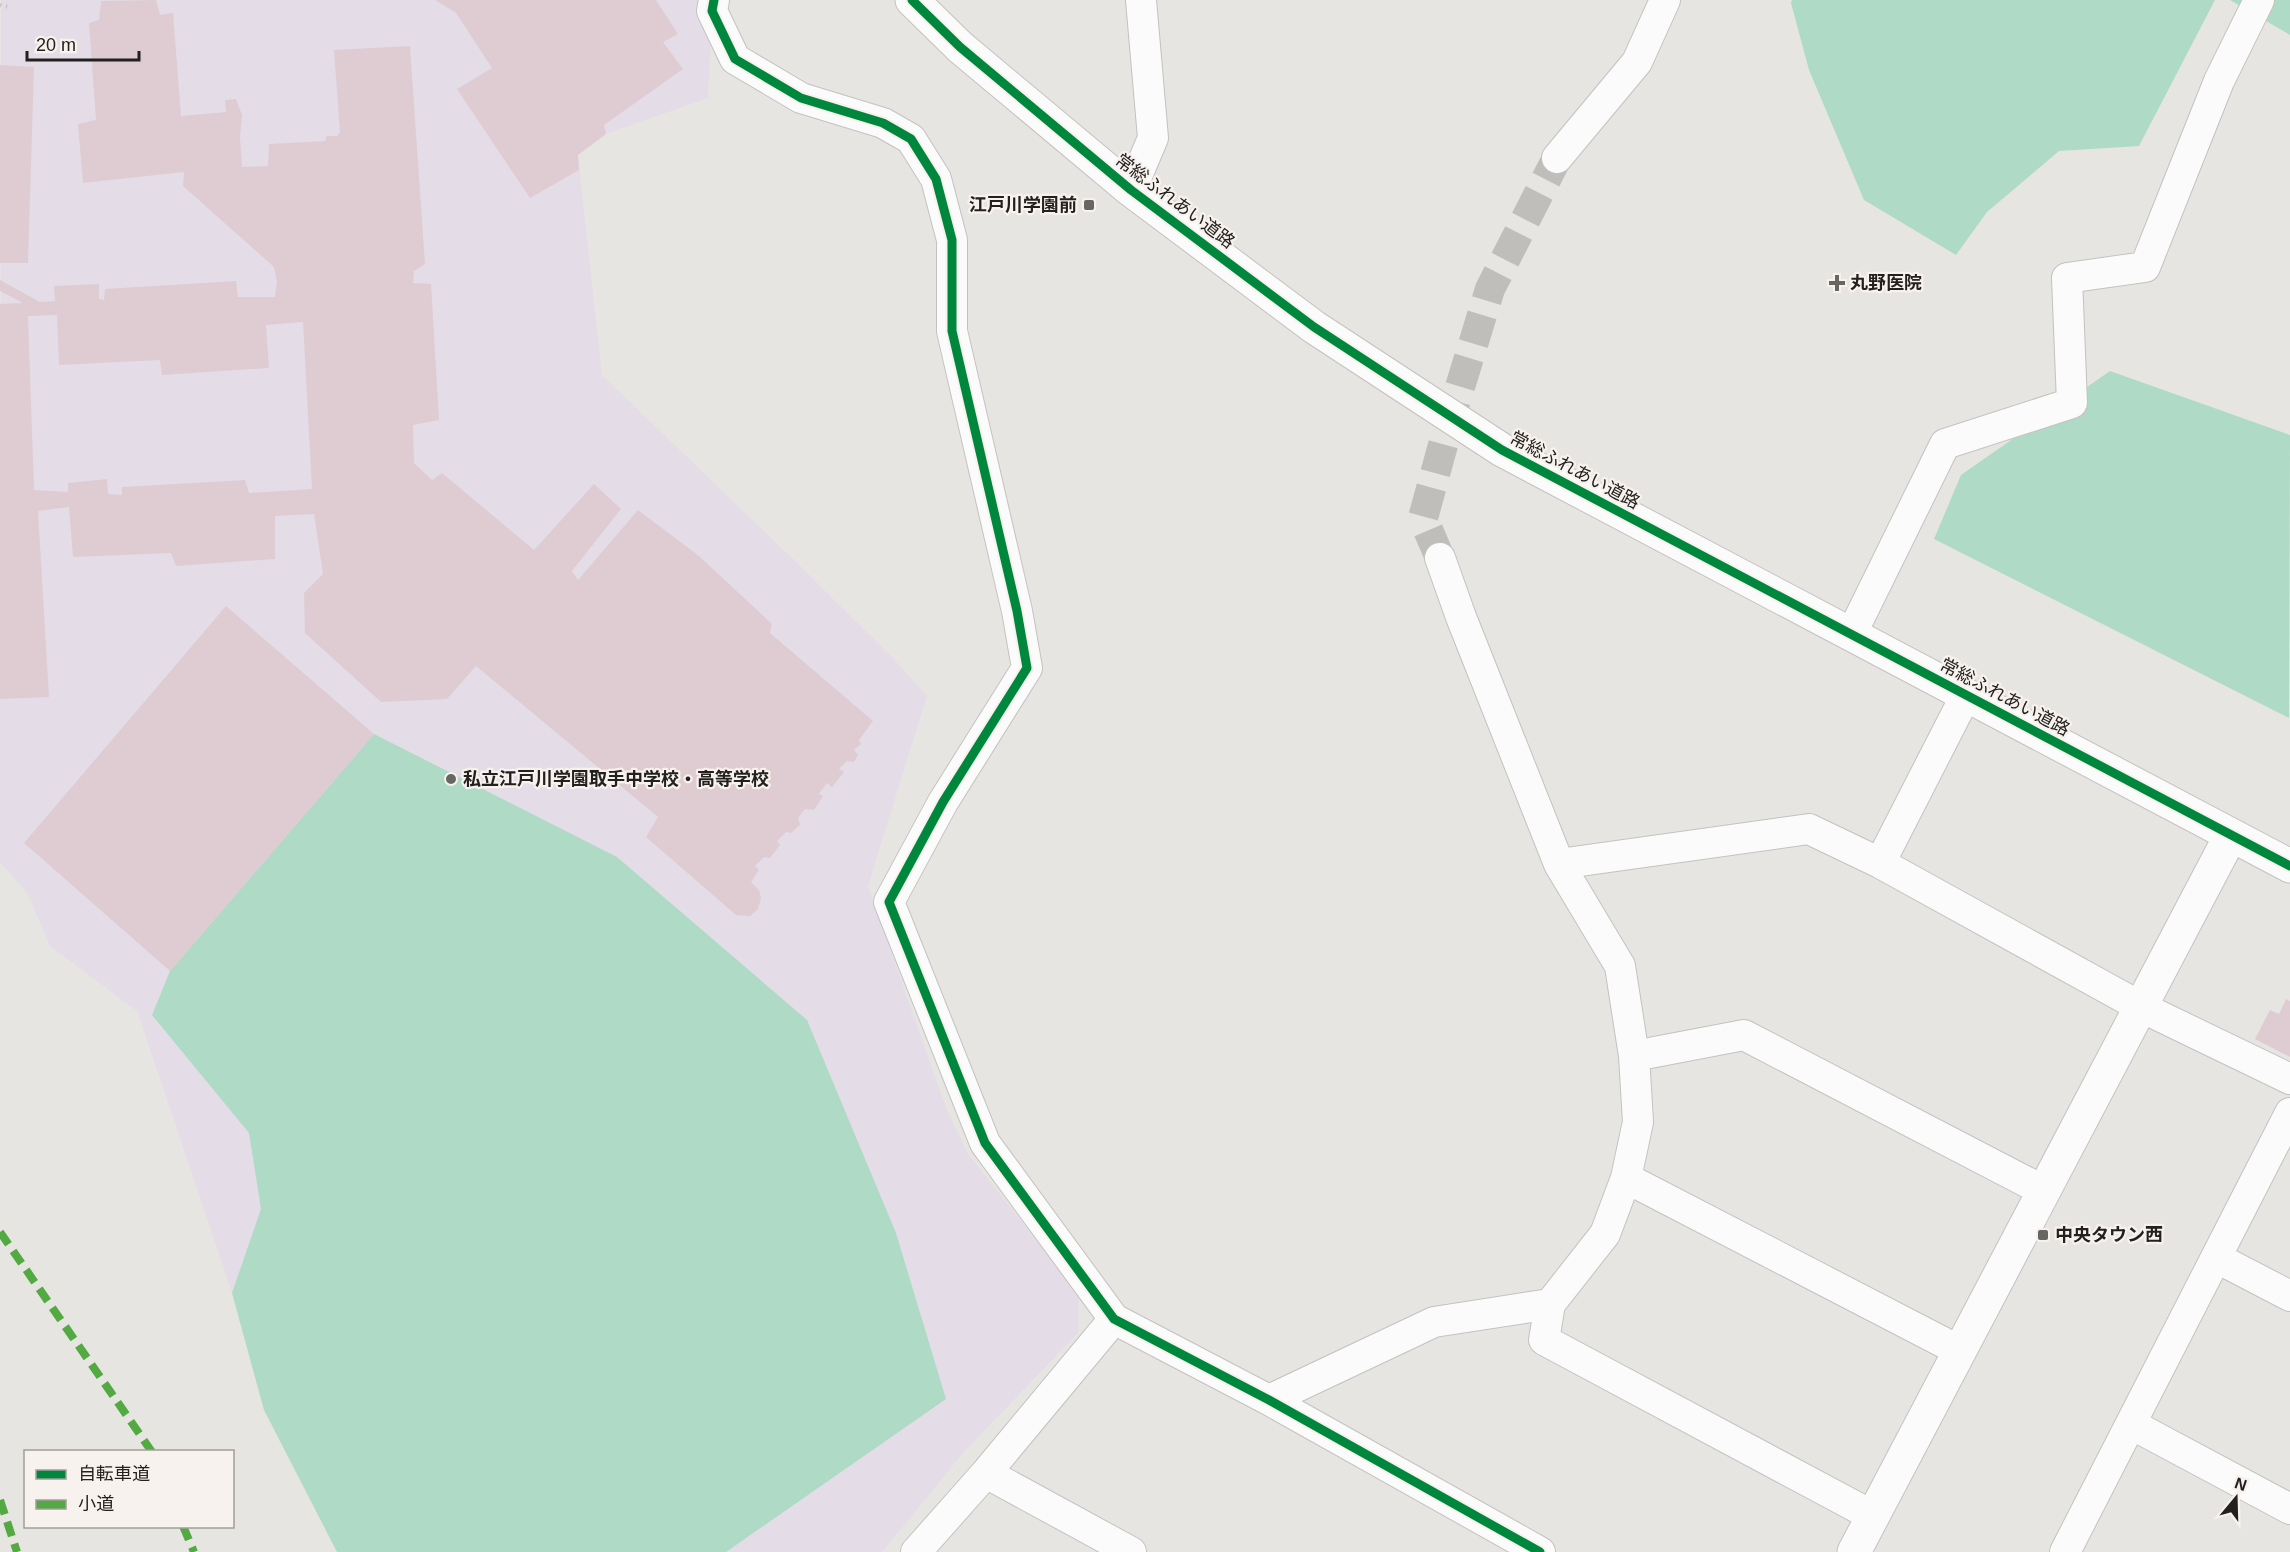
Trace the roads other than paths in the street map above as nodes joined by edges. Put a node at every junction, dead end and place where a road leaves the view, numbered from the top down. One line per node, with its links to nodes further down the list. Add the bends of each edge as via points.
1 (714, 0): 24 (street, via 712,11 735,59 801,98 883,123 911,139 936,179 952,240 952,331 1027,668 943,802 890,902 985,1143)
2 (912, 0): 7 (street, 常総ふれあい道路, via 960,47)
3 (1141, 0): 7 (street, via 1154,138)
4 (1665, 0): 6 (street, via 1637,62)
5 (2259, 0): 9 (street, via 2219,81 2145,267 2067,278 2072,403 1945,444)
6 (1557, 158)
7 (1131, 190): 9 (street, 常総ふれあい道路, via 1314,327 1502,450)
8 (1440, 558): 13 (street)
9 (1851, 635): 10 (street, 常総ふれあい道路)
10 (1966, 695): 11 (street, 常総ふれあい道路); 12 (street)
11 (2231, 835): 14 (street, 常総ふれあい道路); 15 (street)
12 (1880, 863): 13 (street, via 1809,829); 15 (street)
13 (1559, 864): 16 (street, via 1620,966)
14 (2290, 866)
15 (2140, 1007): 17 (street); 20 (street)
16 (1634, 1056): 19 (street, via 1638,1122); 20 (street, via 1744,1035)
17 (2290, 1080)
18 (2290, 1113): 21 (street)
19 (1626, 1178): 23 (street, via 1605,1234); 25 (street)
20 (2044, 1191): 25 (street)
21 (2217, 1258): 22 (street); 27 (street)
22 (2290, 1296)
23 (1550, 1304): 26 (street, via 1434,1322); 30 (street, via 1544,1340)
24 (1114, 1319): 26 (street); 28 (street)
25 (1960, 1351): 30 (street)
26 (1269, 1400): 33 (street)
27 (2131, 1424): 29 (street); 35 (street)
28 (986, 1473): 31 (street); 32 (street)
29 (2290, 1509)
30 (1873, 1516): 34 (street)
31 (916, 1552)
32 (1131, 1552)
33 (1540, 1552)
34 (1854, 1552)
35 (2065, 1552)

